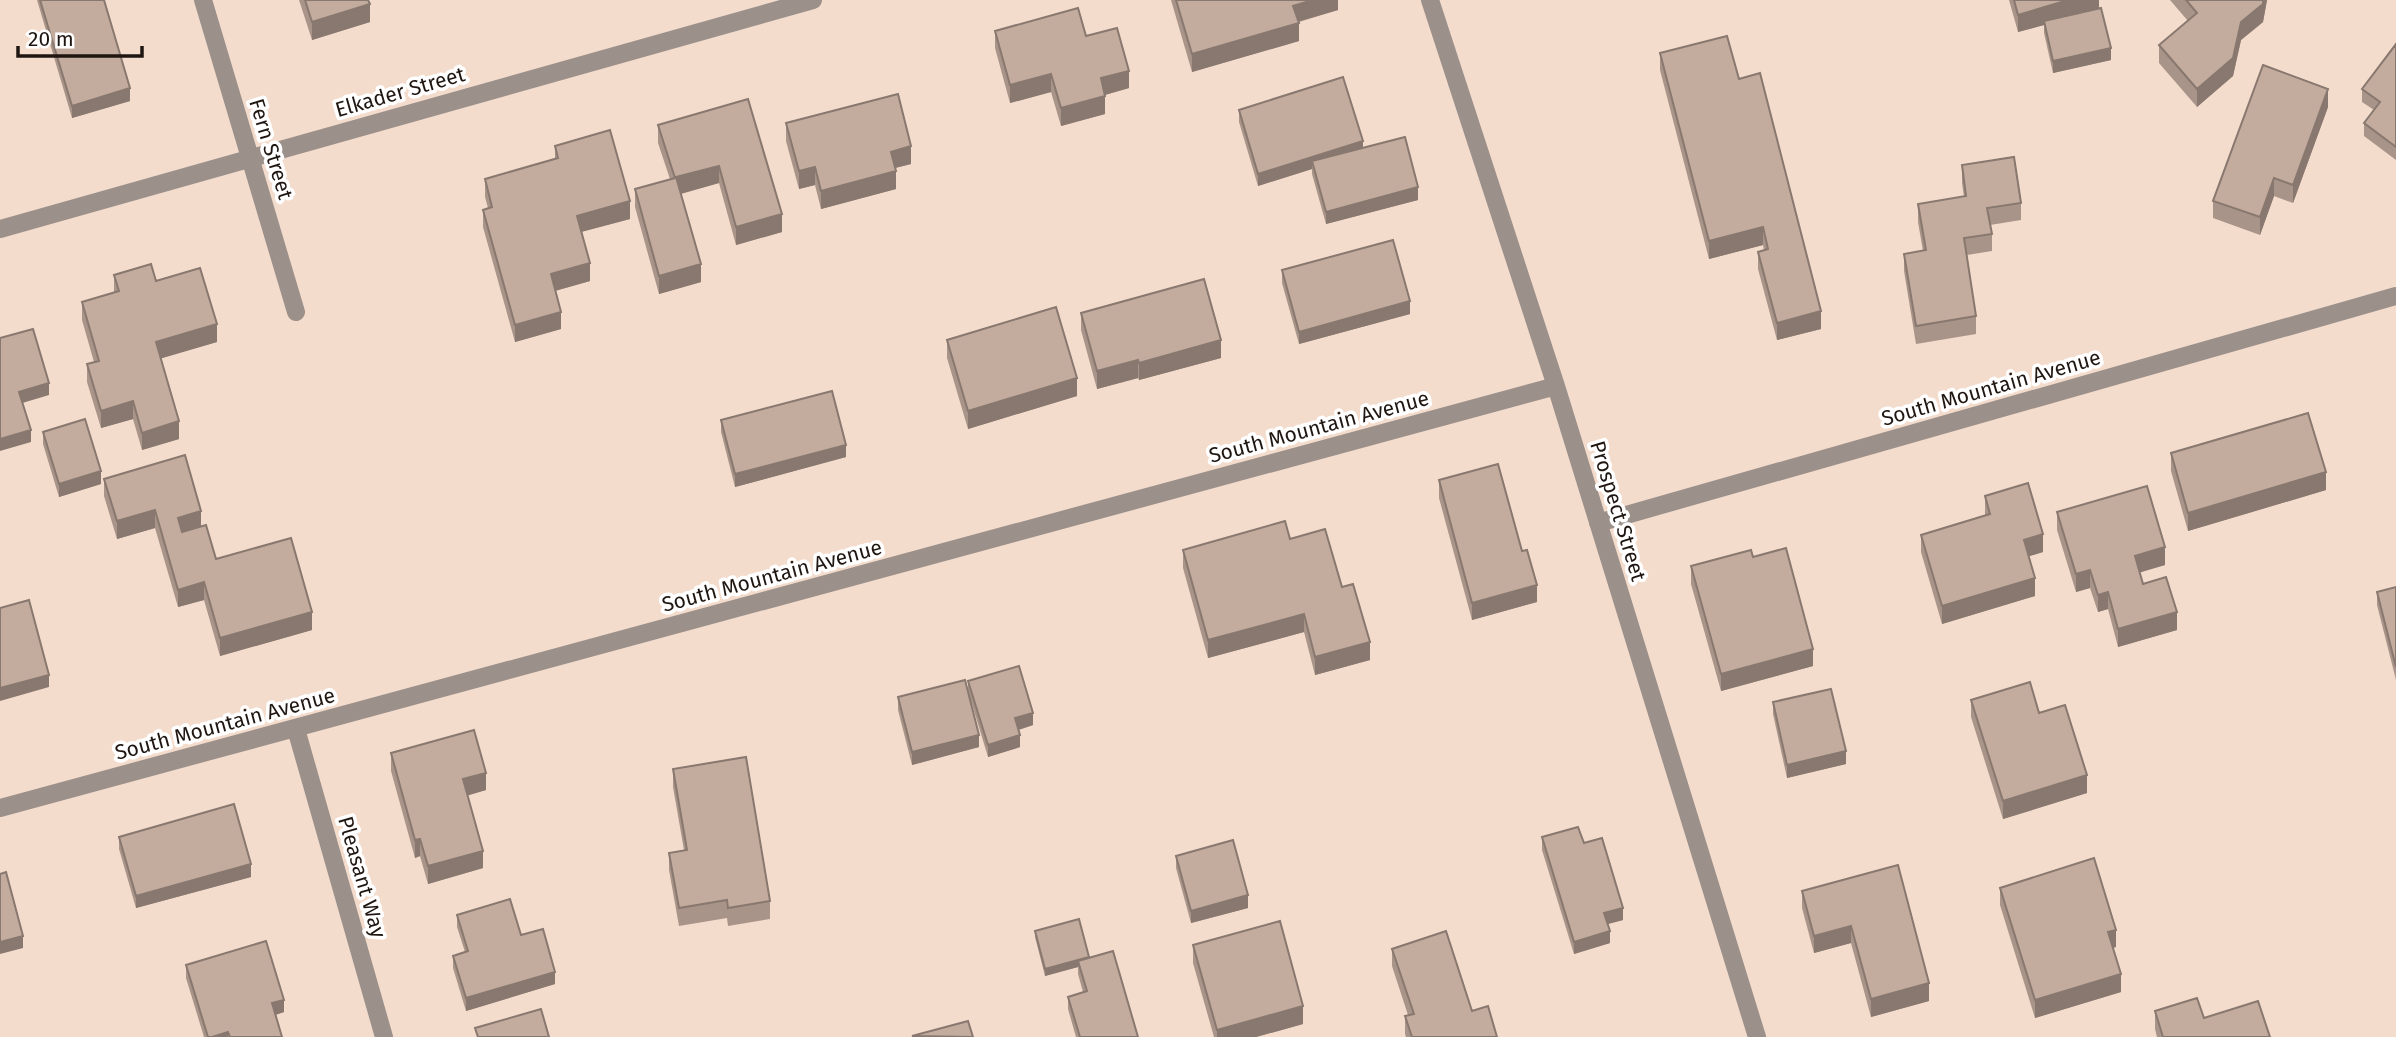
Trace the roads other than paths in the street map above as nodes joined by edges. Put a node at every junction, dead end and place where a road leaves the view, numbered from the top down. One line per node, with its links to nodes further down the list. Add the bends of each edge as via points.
1 (203, 0): 4 (street, Fern Street)
2 (813, 0): 4 (street, Elkader Street)
3 (1430, 0): 8 (street, Prospect Street)
4 (250, 158): 5 (street, Elkader Street); 7 (street, Fern Street)
5 (0, 229)
6 (2396, 296): 9 (street, South Mountain Avenue)
7 (296, 312)
8 (1556, 386): 9 (street, Prospect Street); 10 (street, South Mountain Avenue)
9 (1598, 523): 13 (street, Prospect Street)
10 (296, 729): 11 (street, South Mountain Avenue); 12 (street, Pleasant Way)
11 (0, 808)
12 (384, 1037)
13 (1757, 1037)

